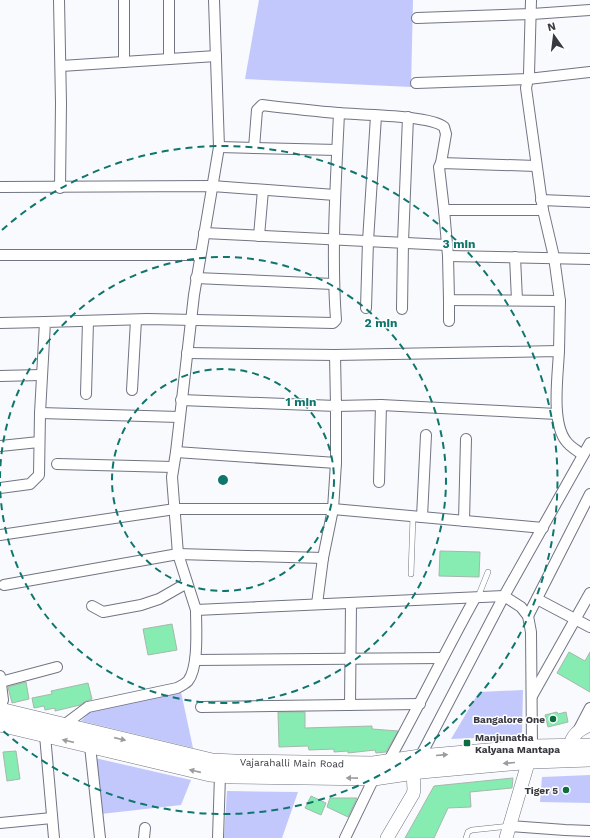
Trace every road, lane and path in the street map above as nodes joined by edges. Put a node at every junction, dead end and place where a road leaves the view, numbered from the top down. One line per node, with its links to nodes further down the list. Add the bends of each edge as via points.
1 (59, 0): 12 (street)
2 (124, 0): 11 (street)
3 (169, 0): 10 (street)
4 (214, 0): 9 (street)
5 (531, 0): 7 (street)
6 (590, 10): 7 (street)
7 (532, 14): 8 (street); 14 (street)
8 (417, 18)
9 (216, 56): 10 (street); 19 (street)
10 (169, 59): 11 (street)
11 (124, 62): 12 (street)
12 (60, 66): 26 (street)
13 (590, 72): 14 (street)
14 (528, 79): 15 (street); 23 (street, via 526,88)
15 (416, 83)
16 (339, 113): 17 (street); 20 (street, via 262,105 257,110); 21 (street)
17 (376, 116): 18 (street); 35 (street)
18 (408, 118): 22 (street, via 435,122 444,127 446,134); 36 (street)
19 (219, 147): 20 (street); 24 (street)
20 (254, 148): 21 (street)
21 (337, 150): 28 (street)
22 (441, 163): 23 (street); 31 (street, via 439,167)
23 (536, 166): 30 (street)
24 (212, 186): 26 (street); 27 (street); 32 (street)
25 (0, 187): 26 (street)
26 (60, 188)
27 (263, 190): 28 (street); 33 (street)
28 (335, 195): 34 (street)
29 (590, 202): 30 (street)
30 (542, 205): 31 (street); 42 (street)
31 (444, 210): 37 (street)
32 (204, 233): 33 (street); 39 (street)
33 (259, 236): 34 (street)
34 (334, 240): 35 (street); 45 (street)
35 (368, 241): 36 (street); 49 (street)
36 (403, 242): 37 (street); 50 (street)
37 (447, 245): 40 (street)
38 (0, 255): 39 (street)
39 (200, 255): 44 (street)
40 (448, 256): 41 (street); 46 (street)
41 (515, 257): 42 (street); 47 (street)
42 (554, 257): 43 (street); 48 (street)
43 (590, 259)
44 (196, 278): 45 (street); 52 (street)
45 (333, 284): 52 (street, via 336,320 333,323)
46 (449, 300): 47 (street); 54 (street)
47 (517, 300): 48 (street)
48 (560, 301): 57 (street)
49 (366, 308)
50 (402, 309)
51 (136, 320): 52 (street); 53 (street); 62 (street)
52 (191, 320): 58 (street)
53 (88, 321): 55 (street); 63 (street)
54 (449, 321)
55 (44, 322): 56 (street); 60 (street)
56 (0, 323)
57 (559, 351): 59 (street); 68 (street)
58 (187, 353): 59 (street); 64 (street)
59 (335, 355): 66 (street)
60 (41, 375): 61 (street); 67 (street)
61 (0, 376)
62 (132, 390)
63 (86, 394)
64 (181, 400): 66 (street); 69 (street)
65 (381, 405): 66 (street); 68 (street); 80 (street)
66 (336, 406): 77 (street)
67 (40, 413): 69 (street); 72 (street)
68 (557, 414): 76 (street, via 566,441)
69 (179, 417): 75 (street)
70 (426, 435): 85 (street)
71 (466, 439): 86 (street)
72 (39, 442): 74 (street); 81 (street, via 39,475 30,484)
73 (590, 443): 76 (street)
74 (0, 446)
75 (176, 452): 77 (street); 79 (street)
76 (583, 455): 87 (street)
77 (336, 463): 84 (street)
78 (57, 464): 79 (street)
79 (173, 467): 83 (street)
80 (379, 482)
81 (0, 488)
82 (590, 494): 98 (street)
83 (175, 509): 84 (street); 88 (street); 89 (street)
84 (333, 509): 85 (street); 90 (street)
85 (418, 516): 86 (street); 92 (lane)
86 (464, 521): 87 (street)
87 (544, 528): 96 (street)
88 (0, 536)
89 (178, 554): 90 (street); 93 (street); 94 (street)
90 (323, 558): 100 (street)
91 (488, 572): 97 (lane)
92 (411, 574)
93 (187, 583): 101 (street, via 159,599 141,605 103,612); 102 (street)
94 (4, 585)
95 (590, 593): 104 (street)
96 (504, 596): 97 (street); 103 (street, via 521,607); 125 (street)
97 (476, 598): 99 (street); 106 (street)
98 (537, 599): 103 (street); 104 (street)
99 (351, 603): 100 (street); 107 (street)
100 (317, 604): 102 (street)
101 (92, 606)
102 (196, 610): 108 (street)
103 (528, 616): 111 (street, via 531,632)
104 (576, 619): 105 (street); 111 (street)
105 (590, 627)
106 (442, 658): 107 (street); 112 (street)
107 (351, 659): 108 (street); 113 (street)
108 (195, 660): 118 (street, via 189,680 184,685 88,707)
109 (57, 666): 110 (street)
110 (1, 679): 116 (street, via 3,700)
111 (532, 696): 123 (street)
112 (420, 704): 113 (street); 127 (street)
113 (350, 705): 114 (street)
114 (201, 707)
115 (590, 708): 119 (street)
116 (0, 709): 118 (main road, Vajarahalli Main Road)
117 (0, 724): 120 (main road, Vajarahalli Main Road)
118 (64, 725): 127 (main road, Vajarahalli Main Road, one-way to 127, via 212,761 366,764)
119 (584, 727): 124 (street, via 572,739)
120 (44, 735): 121 (main road, Vajarahalli Main Road, one-way to 120); 132 (street)
121 (90, 746): 130 (main road, Vajarahalli Main Road, one-way to 121); 138 (street)
122 (590, 746): 124 (main road, Vajarahalli Main Road)
123 (532, 747): 124 (main road, Vajarahalli Main Road); 125 (main road, Vajarahalli Main Road, one-way to 123); 128 (street)
124 (569, 753): 126 (main road, Vajarahalli Main Road); 128 (main road, Vajarahalli Main Road)
125 (420, 757): 127 (main road, Vajarahalli Main Road); 129 (street)
126 (590, 759)
127 (388, 762)
128 (528, 762): 129 (main road, Vajarahalli Main Road, one-way to 129); 135 (street)
129 (413, 772): 131 (main road, Vajarahalli Main Road); 141 (street, via 413,794)
130 (220, 775): 131 (main road, Vajarahalli Main Road, one-way to 130); 139 (street)
131 (374, 778): 140 (street)
132 (52, 818): 133 (street); 137 (street)
133 (0, 823)
134 (590, 830): 136 (street)
135 (508, 832): 136 (street); 142 (lane, via 472,830)
136 (564, 834)
137 (54, 838)
138 (100, 838)
139 (218, 838)
140 (345, 838)
141 (387, 838)
142 (466, 838)

